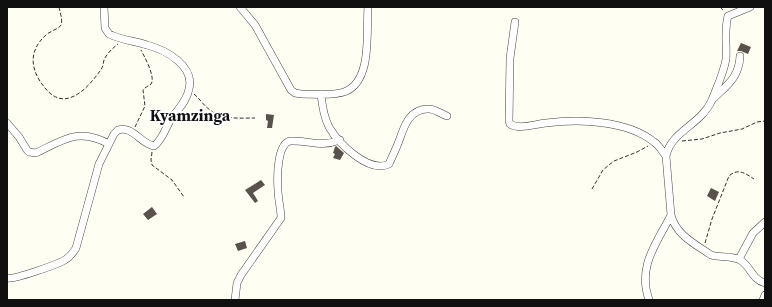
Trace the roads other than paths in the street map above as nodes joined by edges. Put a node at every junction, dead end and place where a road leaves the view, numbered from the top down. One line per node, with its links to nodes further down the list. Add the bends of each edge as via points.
1 (104, 7): 12 (street, via 104,24 107,32 122,39 154,47 177,59 183,65 189,80 185,100 154,146 125,129 118,130)
2 (240, 7): 7 (street, via 255,25 291,90 301,94)
3 (368, 7): 7 (street, via 365,62 361,77 345,92)
4 (750, 7): 8 (street, via 728,16 725,60)
5 (515, 22): 13 (street, via 510,58 510,124 615,124 655,142)
6 (740, 56): 8 (street, via 736,75)
7 (321, 94): 11 (street, via 329,126)
8 (711, 101): 13 (street, via 696,121 671,142)
9 (447, 116): 11 (street, via 431,109 415,112 402,131 389,164 384,166 377,166 358,158)
10 (7, 123): 12 (street, via 27,150 36,153 76,136)
11 (340, 140): 20 (street, via 331,144 290,141 283,146 279,158 278,189 281,218 241,275 237,283)
12 (109, 144): 17 (street, via 99,164 73,253 56,264 18,277)
13 (666, 156): 14 (street)
14 (671, 214): 16 (street, via 680,233 703,249 717,257); 21 (street, via 648,259 646,281)
15 (765, 222): 16 (street, via 753,233)
16 (739, 259): 18 (street, via 745,263 755,278)
17 (7, 278)
18 (765, 283)
19 (765, 295): 22 (street)
20 (235, 300)
21 (649, 300)
22 (763, 300)

